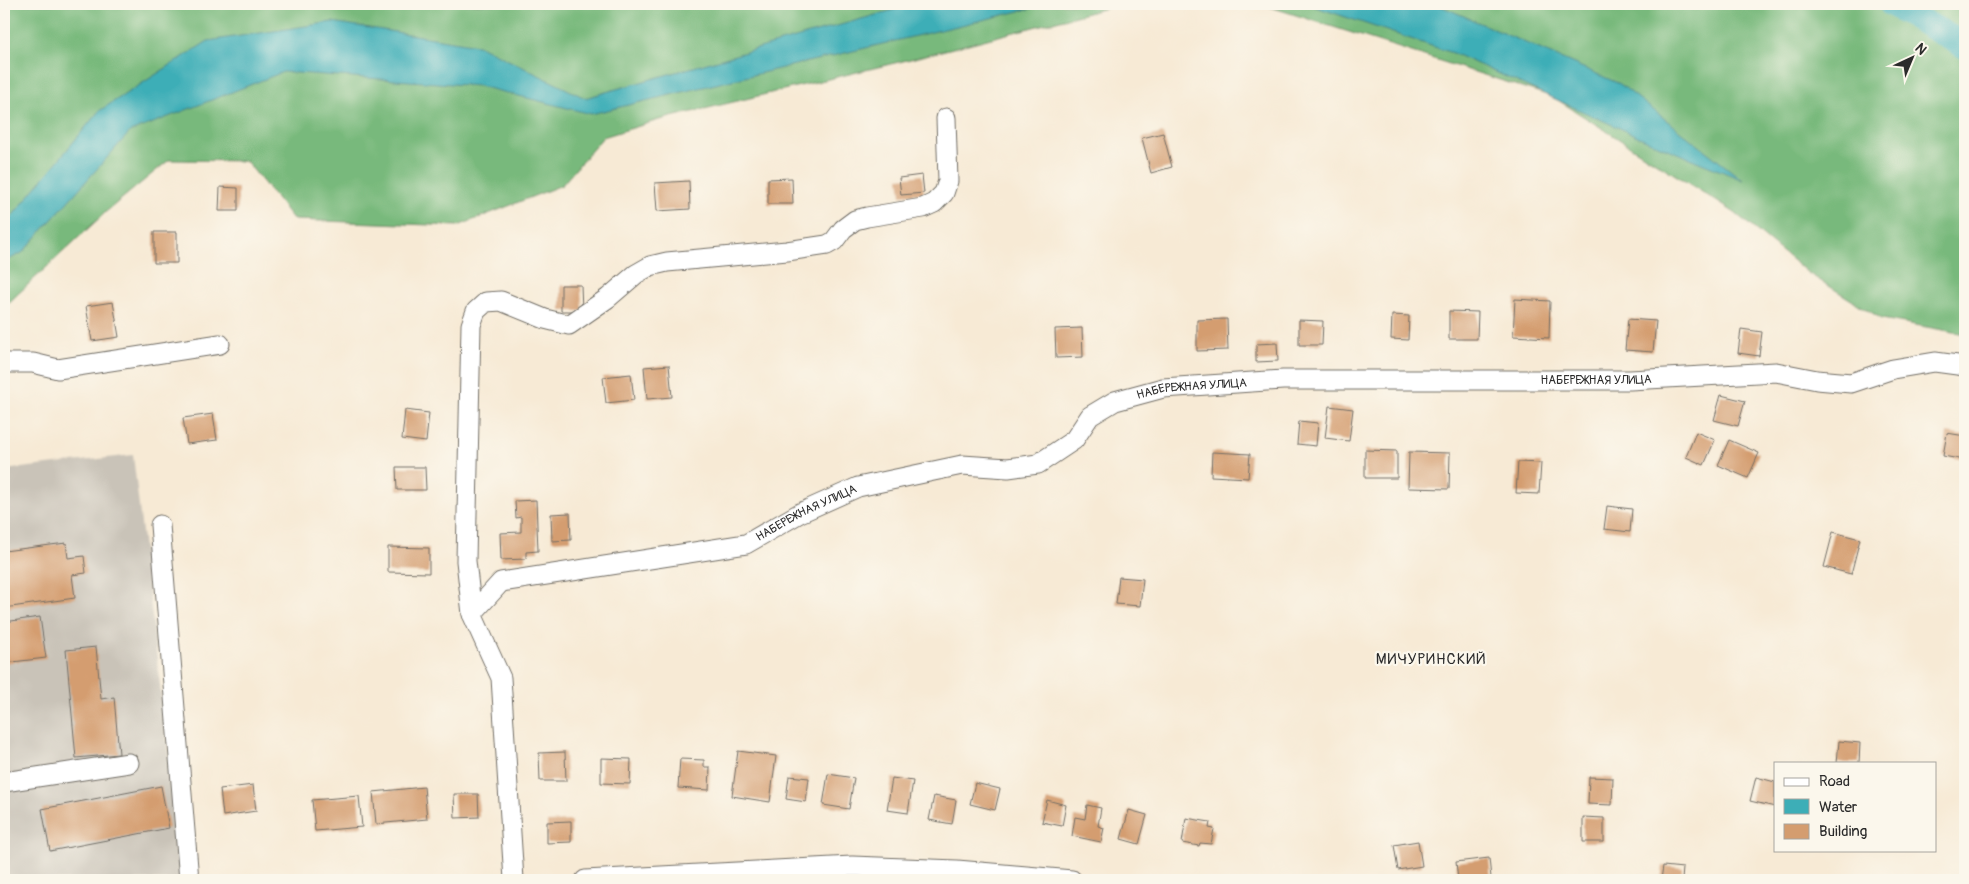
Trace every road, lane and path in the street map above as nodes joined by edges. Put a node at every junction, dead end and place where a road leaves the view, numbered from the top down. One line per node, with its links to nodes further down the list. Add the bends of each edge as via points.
1 (946, 118): 6 (street, via 948,181 944,192 934,203 923,208 855,220 827,246 650,266 570,325 545,319 501,301 486,302 476,311 471,325 466,561)
2 (220, 344): 3 (street, via 58,369 34,363)
3 (4, 364)
4 (1965, 366): 6 (street, НАБЕРЕЖНАЯ УЛИЦА, via 1935,362 1893,369 1851,384 1776,372 1630,380 1283,380 1163,388 1115,401 1090,416 1074,440 1038,464 1008,468 962,466 858,487 800,513 746,544 501,582)
5 (160, 525): 9 (street)
6 (472, 614): 10 (street, via 501,678)
7 (129, 763): 8 (street)
8 (4, 782)
9 (189, 880)
10 (514, 880)
11 (585, 880): 12 (street, via 852,866 957,870)
12 (1072, 880)

